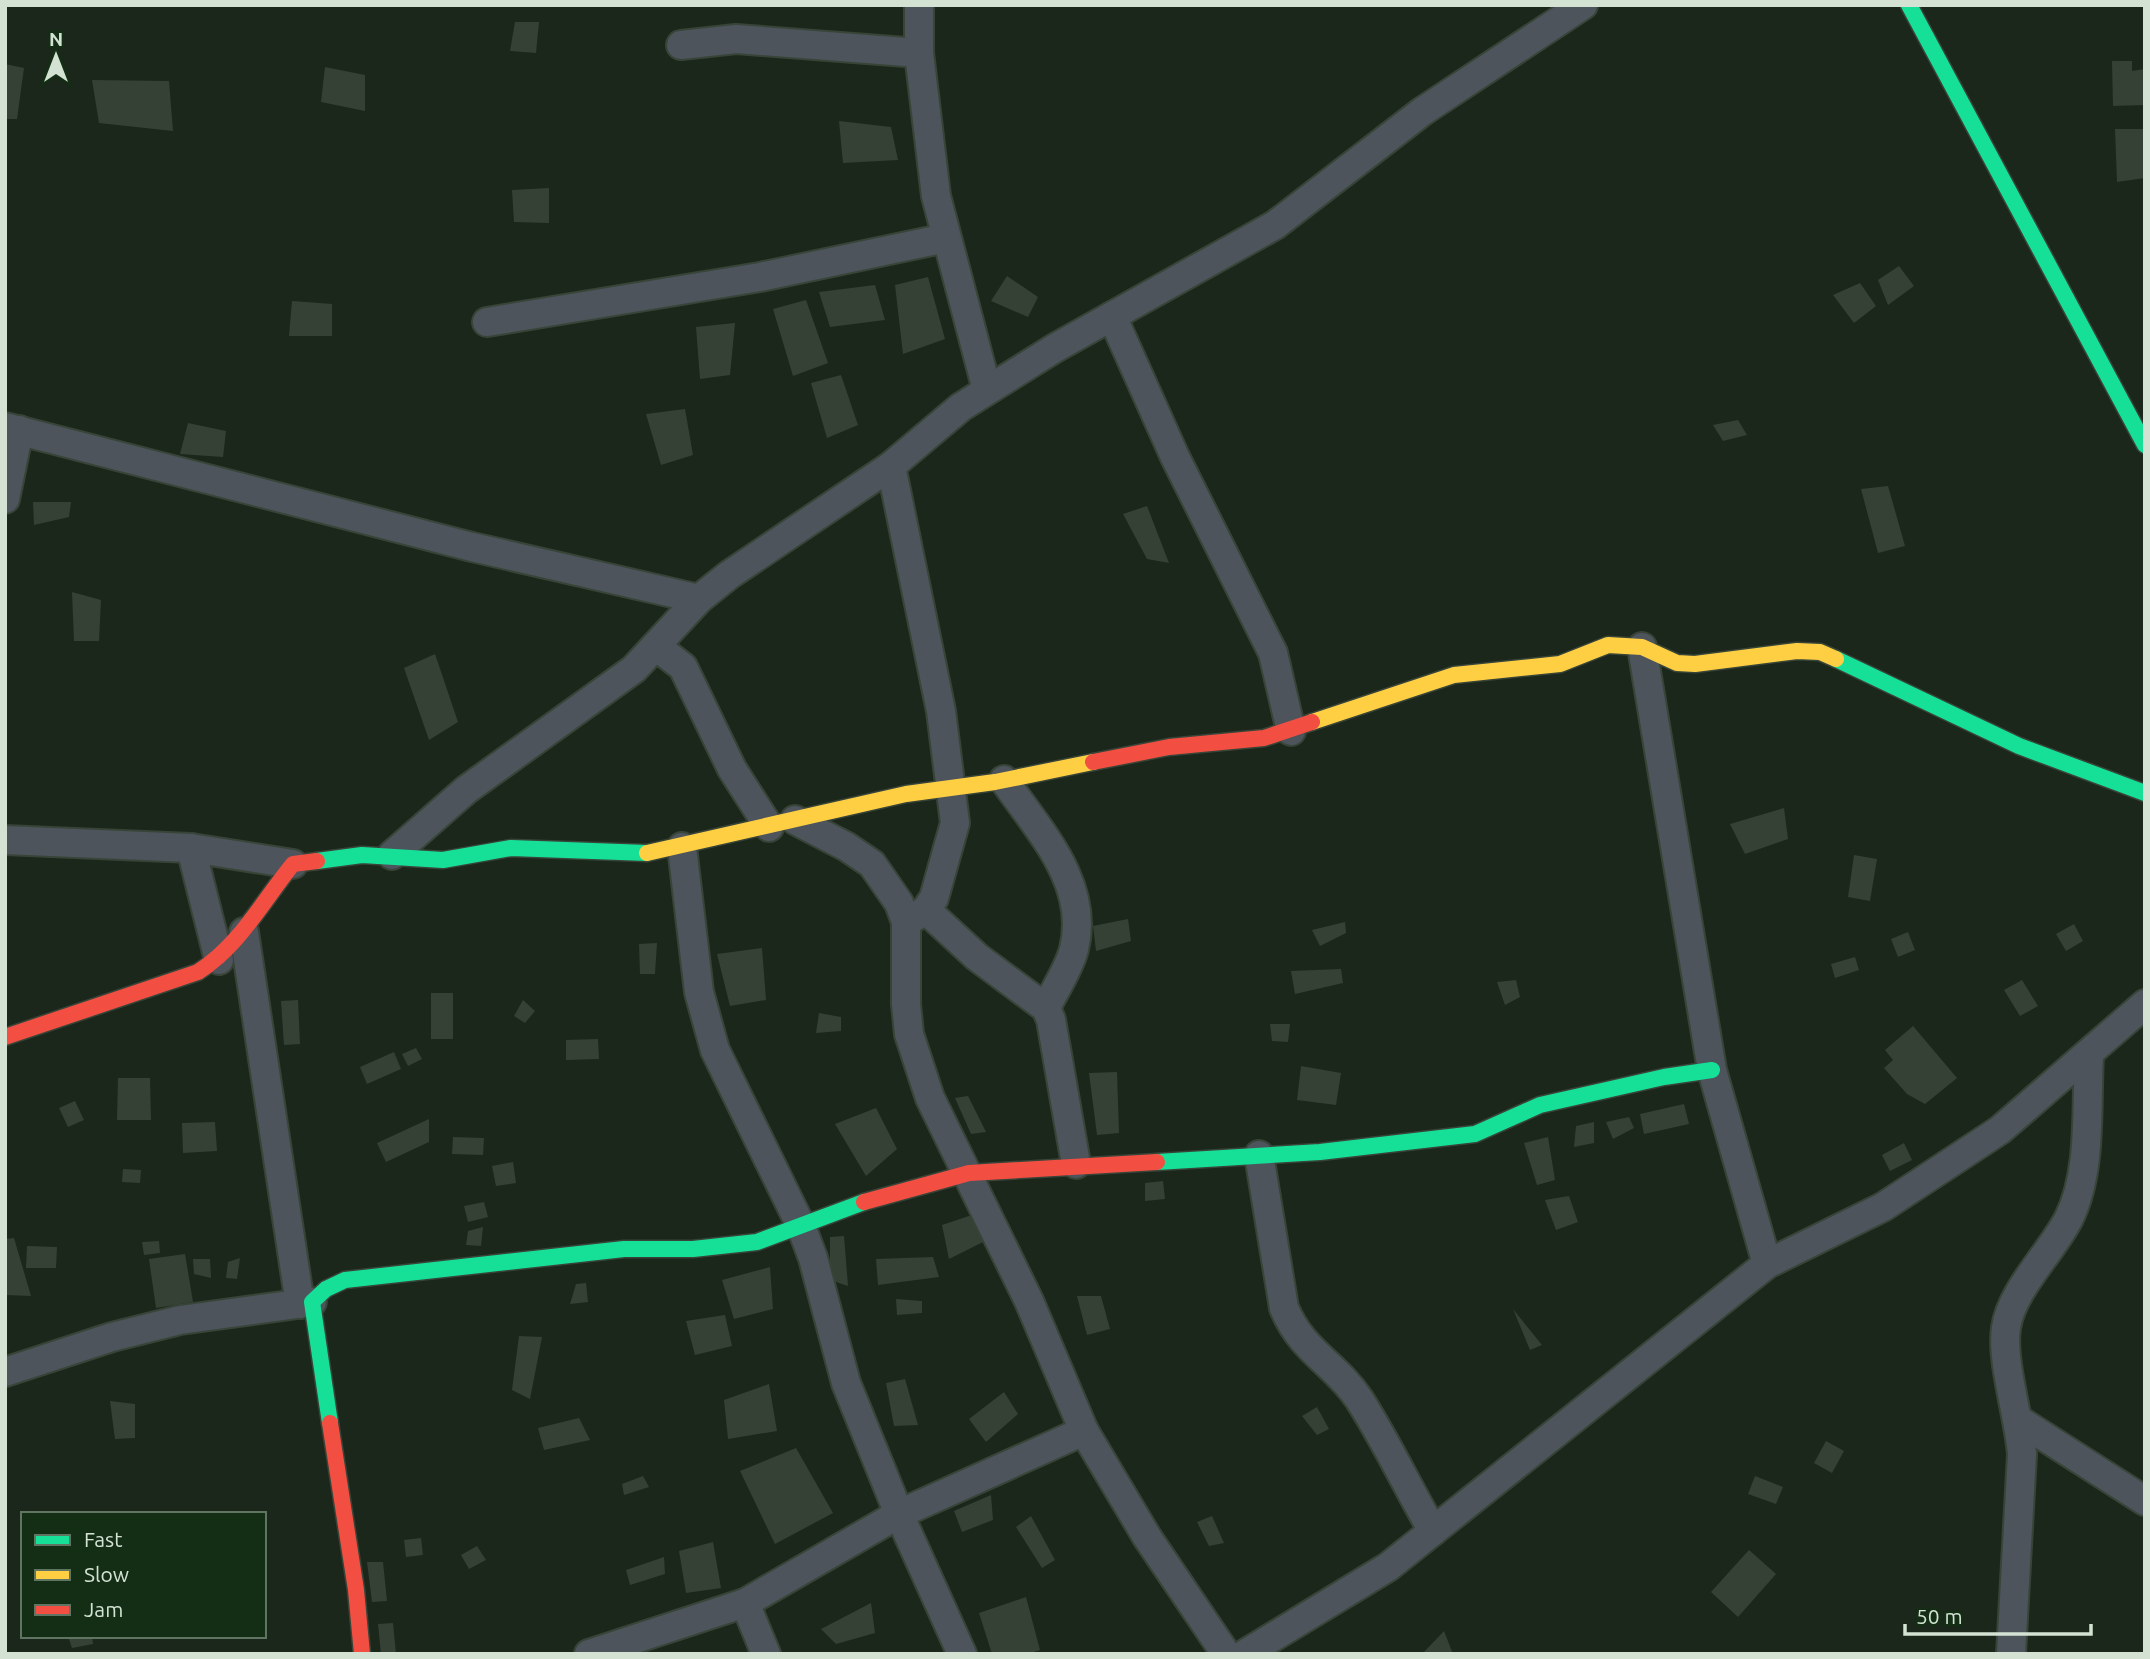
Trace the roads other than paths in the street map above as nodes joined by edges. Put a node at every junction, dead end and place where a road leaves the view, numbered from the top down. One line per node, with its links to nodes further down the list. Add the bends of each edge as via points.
1 (919, 5): 5 (street)
2 (1583, 5): 7 (street, via 1423,111 1275,225)
3 (1909, 5): 11 (street)
4 (681, 45): 5 (street, via 736,39)
5 (919, 53): 6 (street, via 936,196)
6 (946, 238): 8 (street, via 760,276); 9 (street)
7 (1112, 316): 9 (street); 17 (street, via 1175,457 1273,653)
8 (486, 322)
9 (987, 390): 12 (street)
10 (12, 429): 13 (street); 14 (street, via 472,547)
11 (2145, 445)
12 (891, 466): 14 (street); 19 (street, via 926,628)
13 (5, 499)
14 (699, 599): 16 (street)
15 (1642, 647): 17 (street, via 1608,645 1560,664 1454,675); 20 (street, via 1677,663 1695,664 1820,652 2019,746); 34 (street)
16 (657, 648): 21 (street, via 683,667 732,769); 25 (street, via 466,790)
17 (1291, 731): 18 (street, via 1240,742 1169,747)
18 (1004, 780): 19 (street); 31 (street, via 1063,864 1076,906 1074,951)
19 (951, 788): 21 (street, via 882,799); 27 (street, via 954,834 933,898)
20 (2145, 793)
21 (782, 824): 24 (street); 27 (street, via 847,847 872,864 899,903)
22 (5, 840): 23 (street)
23 (191, 848): 26 (street); 29 (street)
24 (682, 848): 25 (street, via 624,855 511,848 443,860); 38 (street, via 704,1015 715,1050)
25 (392, 855): 26 (street)
26 (293, 863): 28 (street)
27 (916, 916): 31 (street); 37 (street, via 909,1034 930,1098)
28 (244, 932): 29 (street); 40 (street)
29 (219, 960): 32 (street, via 198,972)
30 (2145, 1004): 33 (street)
31 (1046, 1008): 36 (street)
32 (5, 1037)
33 (2089, 1056): 39 (street, via 2000,1130 1883,1207); 42 (street, via 2081,1189 2068,1220 2010,1309 2006,1327 2005,1346)
34 (1713, 1070): 35 (street, via 1540,1105 1475,1133 1320,1153); 39 (street)
35 (1259, 1155): 36 (street); 46 (street, via 1284,1308 1291,1325 1299,1340 1358,1398)
36 (1076, 1164): 37 (street)
37 (969, 1173): 38 (street, via 835,1210); 43 (street)
38 (801, 1226): 40 (street, via 757,1242 717,1247 624,1249 367,1276 345,1280); 45 (street, via 846,1382)
39 (1767, 1264): 46 (street)
40 (306, 1303): 41 (street, via 180,1320); 48 (street, via 356,1590)
41 (5, 1372)
42 (2020, 1421): 44 (street); 54 (street)
43 (1084, 1431): 45 (street); 52 (street)
44 (2145, 1501)
45 (899, 1514): 47 (street); 51 (street)
46 (1433, 1531): 53 (street, via 1388,1567)
47 (745, 1603): 49 (street); 50 (street)
48 (362, 1654)
49 (590, 1654)
50 (766, 1654)
51 (962, 1654)
52 (1226, 1654)
53 (1245, 1654)
54 (2011, 1654)

